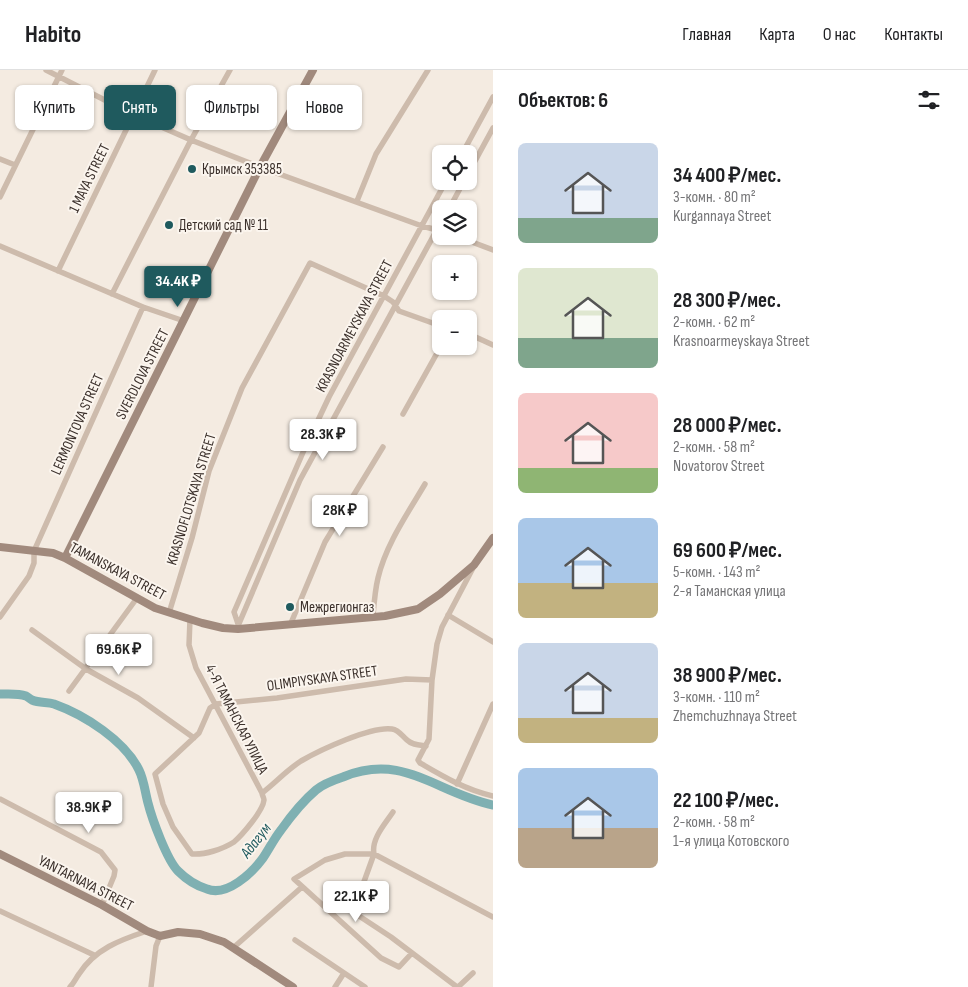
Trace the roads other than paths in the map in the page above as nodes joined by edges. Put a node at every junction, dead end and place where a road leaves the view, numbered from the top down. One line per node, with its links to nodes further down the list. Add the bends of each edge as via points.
1 (46, 70): 7 (street)
2 (62, 70): 7 (street)
3 (155, 70): 8 (street, 1 MAYA STREET)
4 (230, 70): 14 (street)
5 (314, 70): 19 (main road, SVERDLOVA STREET)
6 (428, 70): 22 (street, via 376,154)
7 (59, 76): 10 (street); 18 (street)
8 (148, 85)
9 (493, 96): 15 (street)
10 (104, 99)
11 (493, 128): 16 (street)
12 (127, 130): 29 (street, 1 MAYA STREET)
13 (169, 130): 14 (street)
14 (192, 140): 19 (street); 30 (street)
15 (467, 145)
16 (477, 157)
17 (0, 159): 18 (street)
18 (14, 165): 21 (street)
19 (260, 167): 22 (street); 34 (main road, SVERDLOVA STREET)
20 (441, 190): 23 (street, KRASNOARMEYSKAYA STREET)
21 (0, 197)
22 (357, 201): 23 (street)
23 (422, 226): 24 (street); 31 (street, KRASNOARMEYSKAYA STREET)
24 (432, 228)
25 (432, 242): 32 (street, KRASNOARMEYSKAYA STREET)
26 (477, 244): 28 (street)
27 (0, 246): 29 (street)
28 (493, 250)
29 (58, 270): 30 (street)
30 (112, 294): 33 (street)
31 (384, 296): 32 (street); 48 (street, KRASNOFLOTSKAYA STREET, via 310,263 242,388 209,471); 54 (street, KRASNOARMEYSKAYA STREET, via 304,450 234,612)
32 (395, 306): 35 (street, via 399,311); 54 (street, KRASNOARMEYSKAYA STREET, via 300,480)
33 (143, 307): 34 (street); 44 (street, LERMONTOVA STREET)
34 (184, 322): 45 (main road, SVERDLOVA STREET)
35 (432, 323)
36 (477, 338): 37 (street)
37 (493, 346)
38 (436, 355): 39 (street)
39 (403, 414)
40 (383, 447): 53 (street, via 325,542)
41 (425, 484): 50 (street, via 382,565)
42 (493, 539): 46 (main road, TAMANSKAYA STREET)
43 (0, 548): 44 (main road, TAMANSKAYA STREET)
44 (34, 551): 45 (main road, TAMANSKAYA STREET); 51 (street, LERMONTOVA STREET, via 29,576)
45 (65, 558): 47 (main road, TAMANSKAYA STREET)
46 (474, 565): 49 (street); 50 (main road, TAMANSKAYA STREET, via 418,609 402,614)
47 (137, 598): 48 (main road, TAMANSKAYA STREET); 57 (street)
48 (169, 613): 52 (main road, TAMANSKAYA STREET)
49 (448, 615): 56 (street); 58 (street, via 437,644)
50 (372, 616): 53 (main road, TAMANSKAYA STREET)
51 (0, 617)
52 (190, 619): 54 (main road, TAMANSKAYA STREET, via 223,628); 60 (street, 4-Я ТАМАНСКАЯ УЛИЦА, via 189,645 196,668)
53 (291, 624): 54 (main road, TAMANSKAYA STREET)
54 (238, 626)
55 (32, 630): 57 (street)
56 (492, 641)
57 (86, 668): 59 (street); 62 (street, via 138,698)
58 (432, 680): 60 (street, OLIMPIYSKAYA STREET, via 406,679); 63 (street)
59 (69, 691)
60 (216, 704): 62 (street, via 210,708); 65 (street, 4-Я ТАМАНСКАЯ УЛИЦА)
61 (493, 704): 64 (street)
62 (194, 738): 65 (street, via 155,774 173,827 192,854 202,855 233,842 248,828 262,806)
63 (426, 746): 64 (street, via 418,760 420,763); 65 (street, 4-Я ТАМАНСКАЯ УЛИЦА, via 414,744 394,729 380,728 300,762)
64 (457, 784): 66 (street)
65 (262, 793)
66 (493, 796)
67 (0, 799): 72 (street, via 102,852 115,870)
68 (393, 812): 70 (street, via 373,846)
69 (0, 854): 72 (main road, YANTARNAYA STREET)
70 (374, 854): 71 (street, via 345,854 325,860 294,879); 74 (street); 79 (street, via 354,914)
71 (302, 888): 78 (street); 79 (street, via 381,958 399,967)
72 (102, 905): 75 (main road, YANTARNAYA STREET)
73 (0, 910): 80 (street)
74 (493, 917)
75 (147, 931): 76 (main road, YANTARNAYA STREET); 80 (street, via 114,942)
76 (160, 936): 78 (main road, via 178,932 200,934); 84 (street)
77 (295, 940): 81 (street)
78 (233, 948): 85 (main road)
79 (412, 953): 88 (street)
80 (94, 955): 83 (street)
81 (344, 973): 86 (street); 87 (street)
82 (473, 973): 88 (street)
83 (70, 987)
84 (151, 987)
85 (293, 987)
86 (335, 987)
87 (366, 987)
88 (457, 987)

